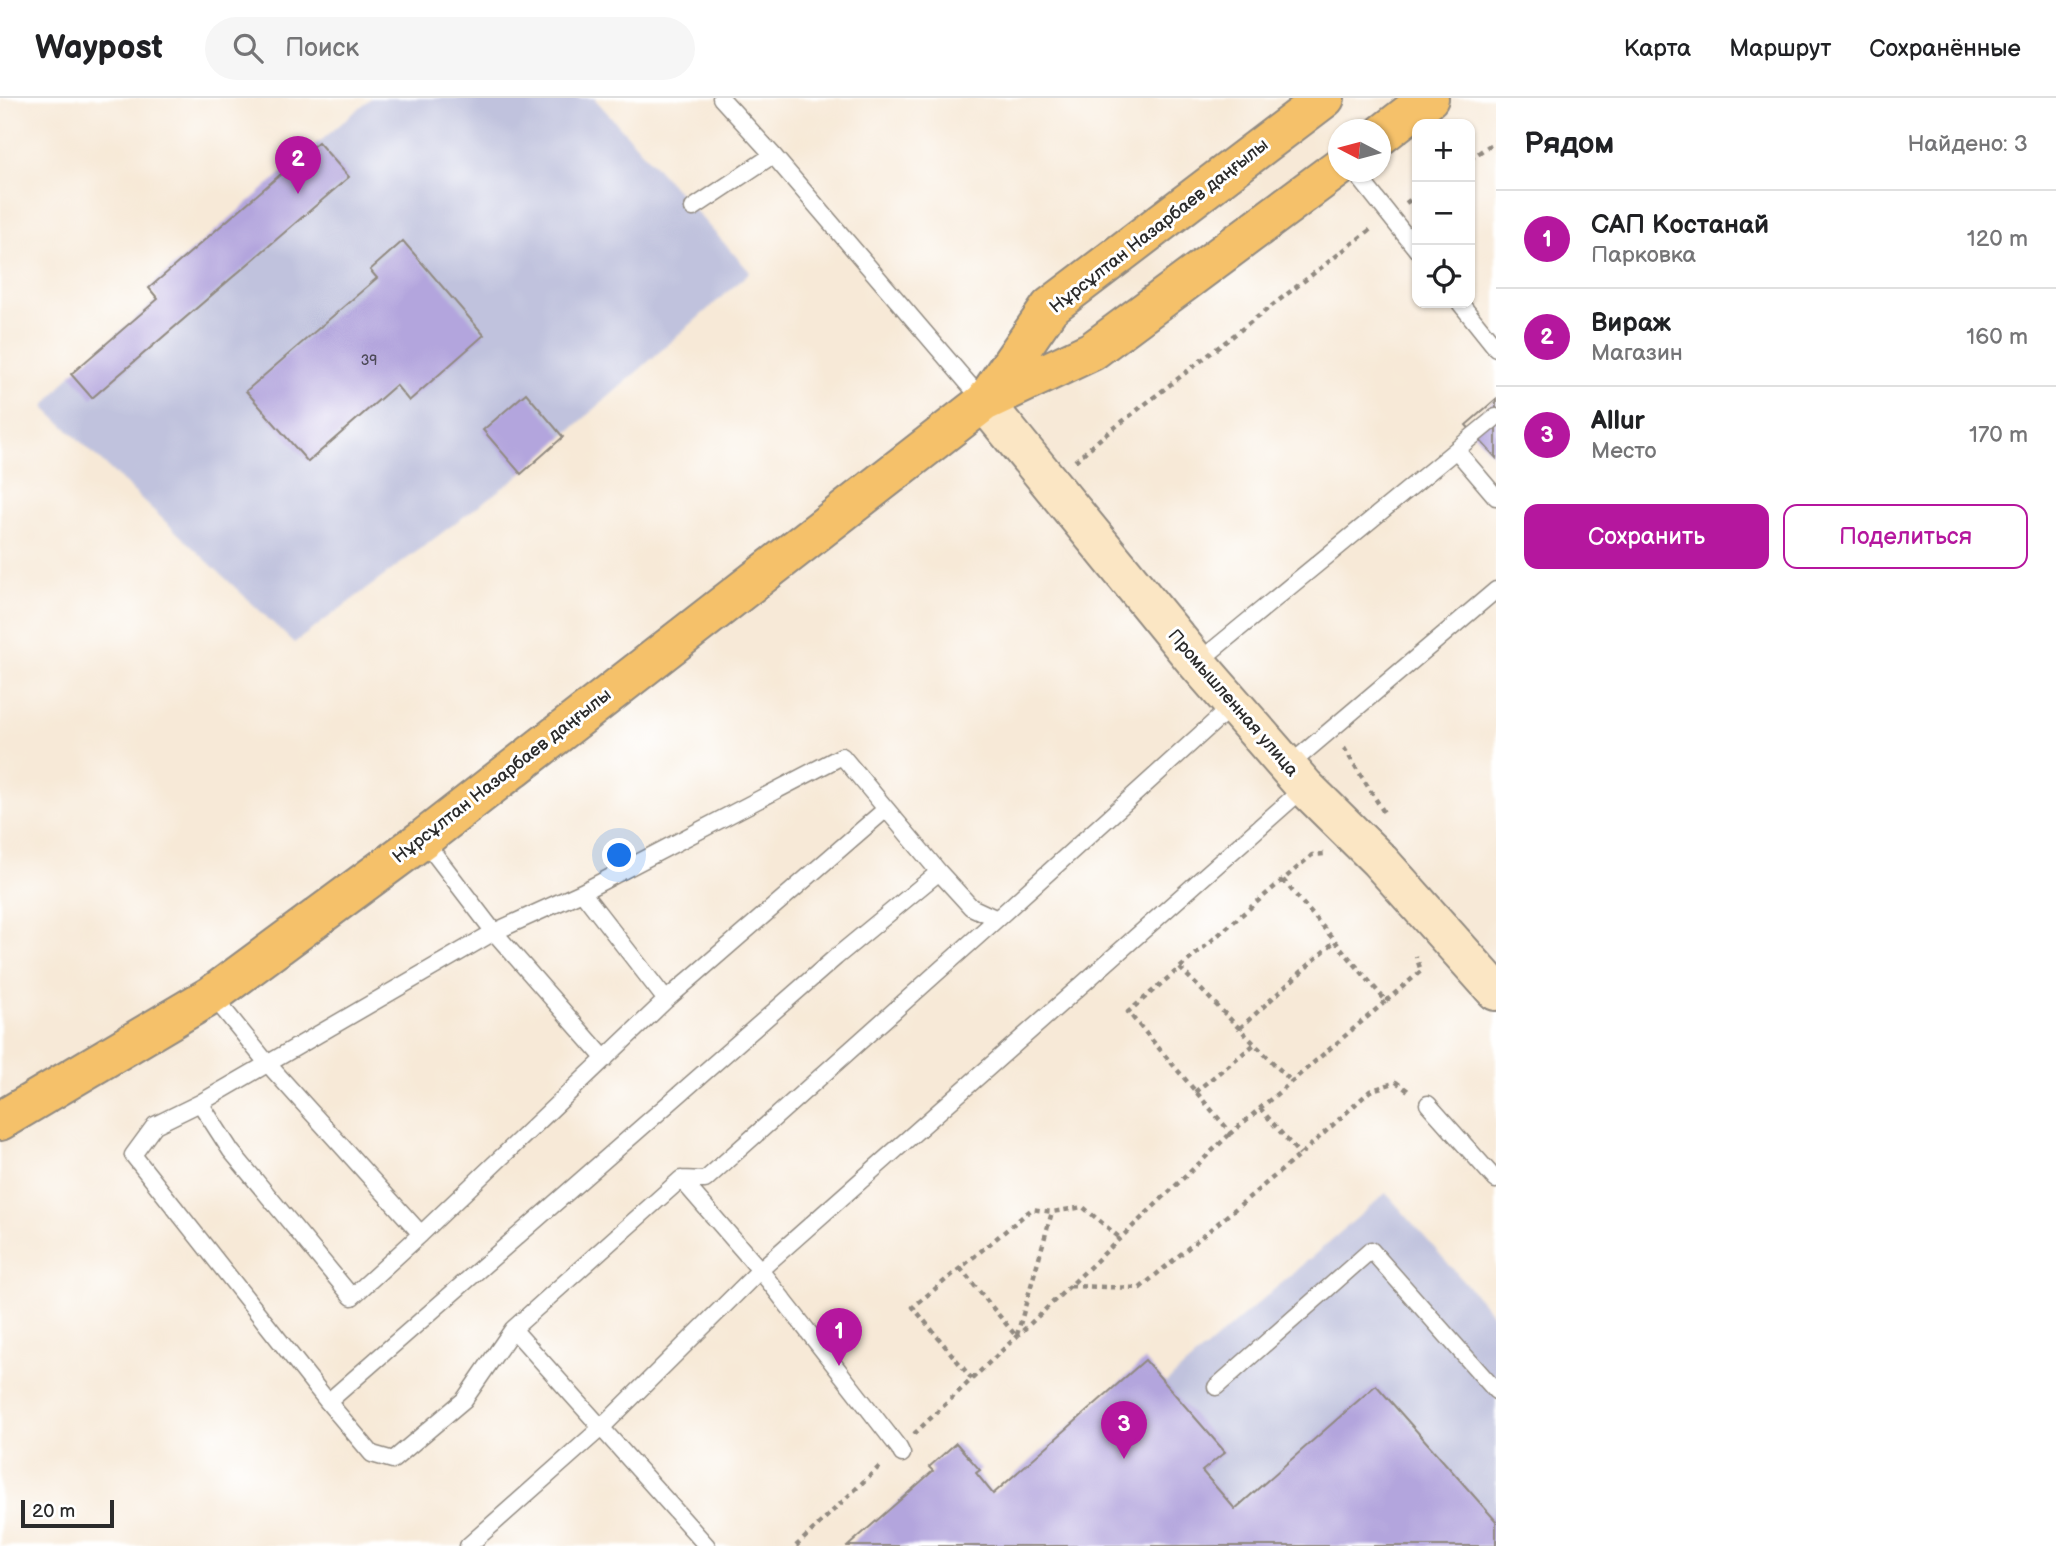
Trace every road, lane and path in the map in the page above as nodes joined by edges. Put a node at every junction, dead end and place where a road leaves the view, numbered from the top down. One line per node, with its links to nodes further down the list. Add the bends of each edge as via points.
1 (721, 98): 6 (lane)
2 (1325, 98): 16 (main road, Нұрсұлтан Назарбаев даңғылы, via 1050,307)
3 (1429, 98): 4 (main road)
4 (1391, 128)
5 (1496, 141): 7 (path)
6 (773, 155): 11 (lane); 16 (lane)
7 (1475, 156)
8 (1328, 176): 16 (main road, Нұрсұлтан Назарбаев даңғылы, via 1092,351)
9 (1363, 182): 12 (lane)
10 (1412, 199): 12 (path)
11 (693, 208)
12 (1389, 215): 13 (lane); 19 (path, via 1100,439)
13 (1413, 245)
14 (1464, 308): 15 (lane)
15 (1496, 348)
16 (984, 402): 19 (street, Промышленная улица); 26 (main road, Нұрсұлтан Назарбаев даңғылы)
17 (1496, 417): 18 (lane)
18 (1456, 450): 20 (lane); 22 (lane)
19 (1050, 483): 22 (street, Промышленная улица)
20 (1496, 497)
21 (1496, 590): 24 (lane)
22 (1196, 663): 23 (street, Промышленная улица)
23 (1233, 705): 24 (street, Промышленная улица); 29 (lane)
24 (1296, 777): 34 (street, Промышленная улица, via 1379,860); 56 (lane)
25 (886, 808): 27 (lane); 28 (lane, via 842,756); 36 (lane)
26 (423, 839): 30 (lane); 35 (main road, Нұрсұлтан Назарбаев даңғылы)
27 (939, 872): 29 (lane, via 971,907); 63 (lane)
28 (582, 892): 30 (lane); 36 (lane)
29 (997, 919): 50 (lane, via 705,1180)
30 (494, 932): 40 (lane); 41 (lane)
31 (1335, 941): 33 (path, via 1283,880); 37 (path); 38 (path)
32 (1413, 947): 37 (path, via 1421,971)
33 (1180, 968): 38 (path); 43 (path, via 1128,1012)
34 (1496, 990)
35 (212, 995): 41 (lane); 47 (main road, Нұрсұлтан Назарбаев даңғылы)
36 (666, 1000): 40 (lane)
37 (1386, 1001): 42 (path)
38 (1240, 1028): 39 (path)
39 (1256, 1043): 42 (path); 43 (path)
40 (605, 1059): 53 (lane)
41 (268, 1063): 44 (lane); 53 (lane)
42 (1291, 1081): 46 (path)
43 (1195, 1092): 48 (path)
44 (200, 1102): 53 (lane, via 231,1151 352,1297); 63 (lane, via 155,1125 133,1155)
45 (1428, 1104): 49 (path, via 1396,1082 1370,1091); 51 (lane)
46 (1259, 1108): 48 (path); 49 (path)
47 (0, 1121)
48 (1231, 1133): 54 (path)
49 (1300, 1155): 57 (path, via 1140,1288)
50 (681, 1179): 56 (lane); 58 (lane)
51 (1496, 1180)
52 (1052, 1212): 54 (path, via 1083,1207); 55 (path, via 1032,1209); 59 (path)
53 (421, 1234)
54 (1120, 1238): 57 (path)
55 (960, 1268): 59 (path); 60 (path, via 913,1307)
56 (760, 1270): 64 (lane); 65 (lane)
57 (1069, 1286): 59 (path)
58 (513, 1329): 63 (lane, via 464,1400 393,1461 372,1454); 64 (lane)
59 (1016, 1337): 60 (path)
60 (972, 1379): 65 (path)
61 (1216, 1387): 62 (lane, via 1371,1250)
62 (1496, 1391)
63 (328, 1402)
64 (601, 1428): 66 (lane); 67 (lane)
65 (901, 1451): 68 (path)
66 (468, 1546)
67 (707, 1546)
68 (796, 1546)

